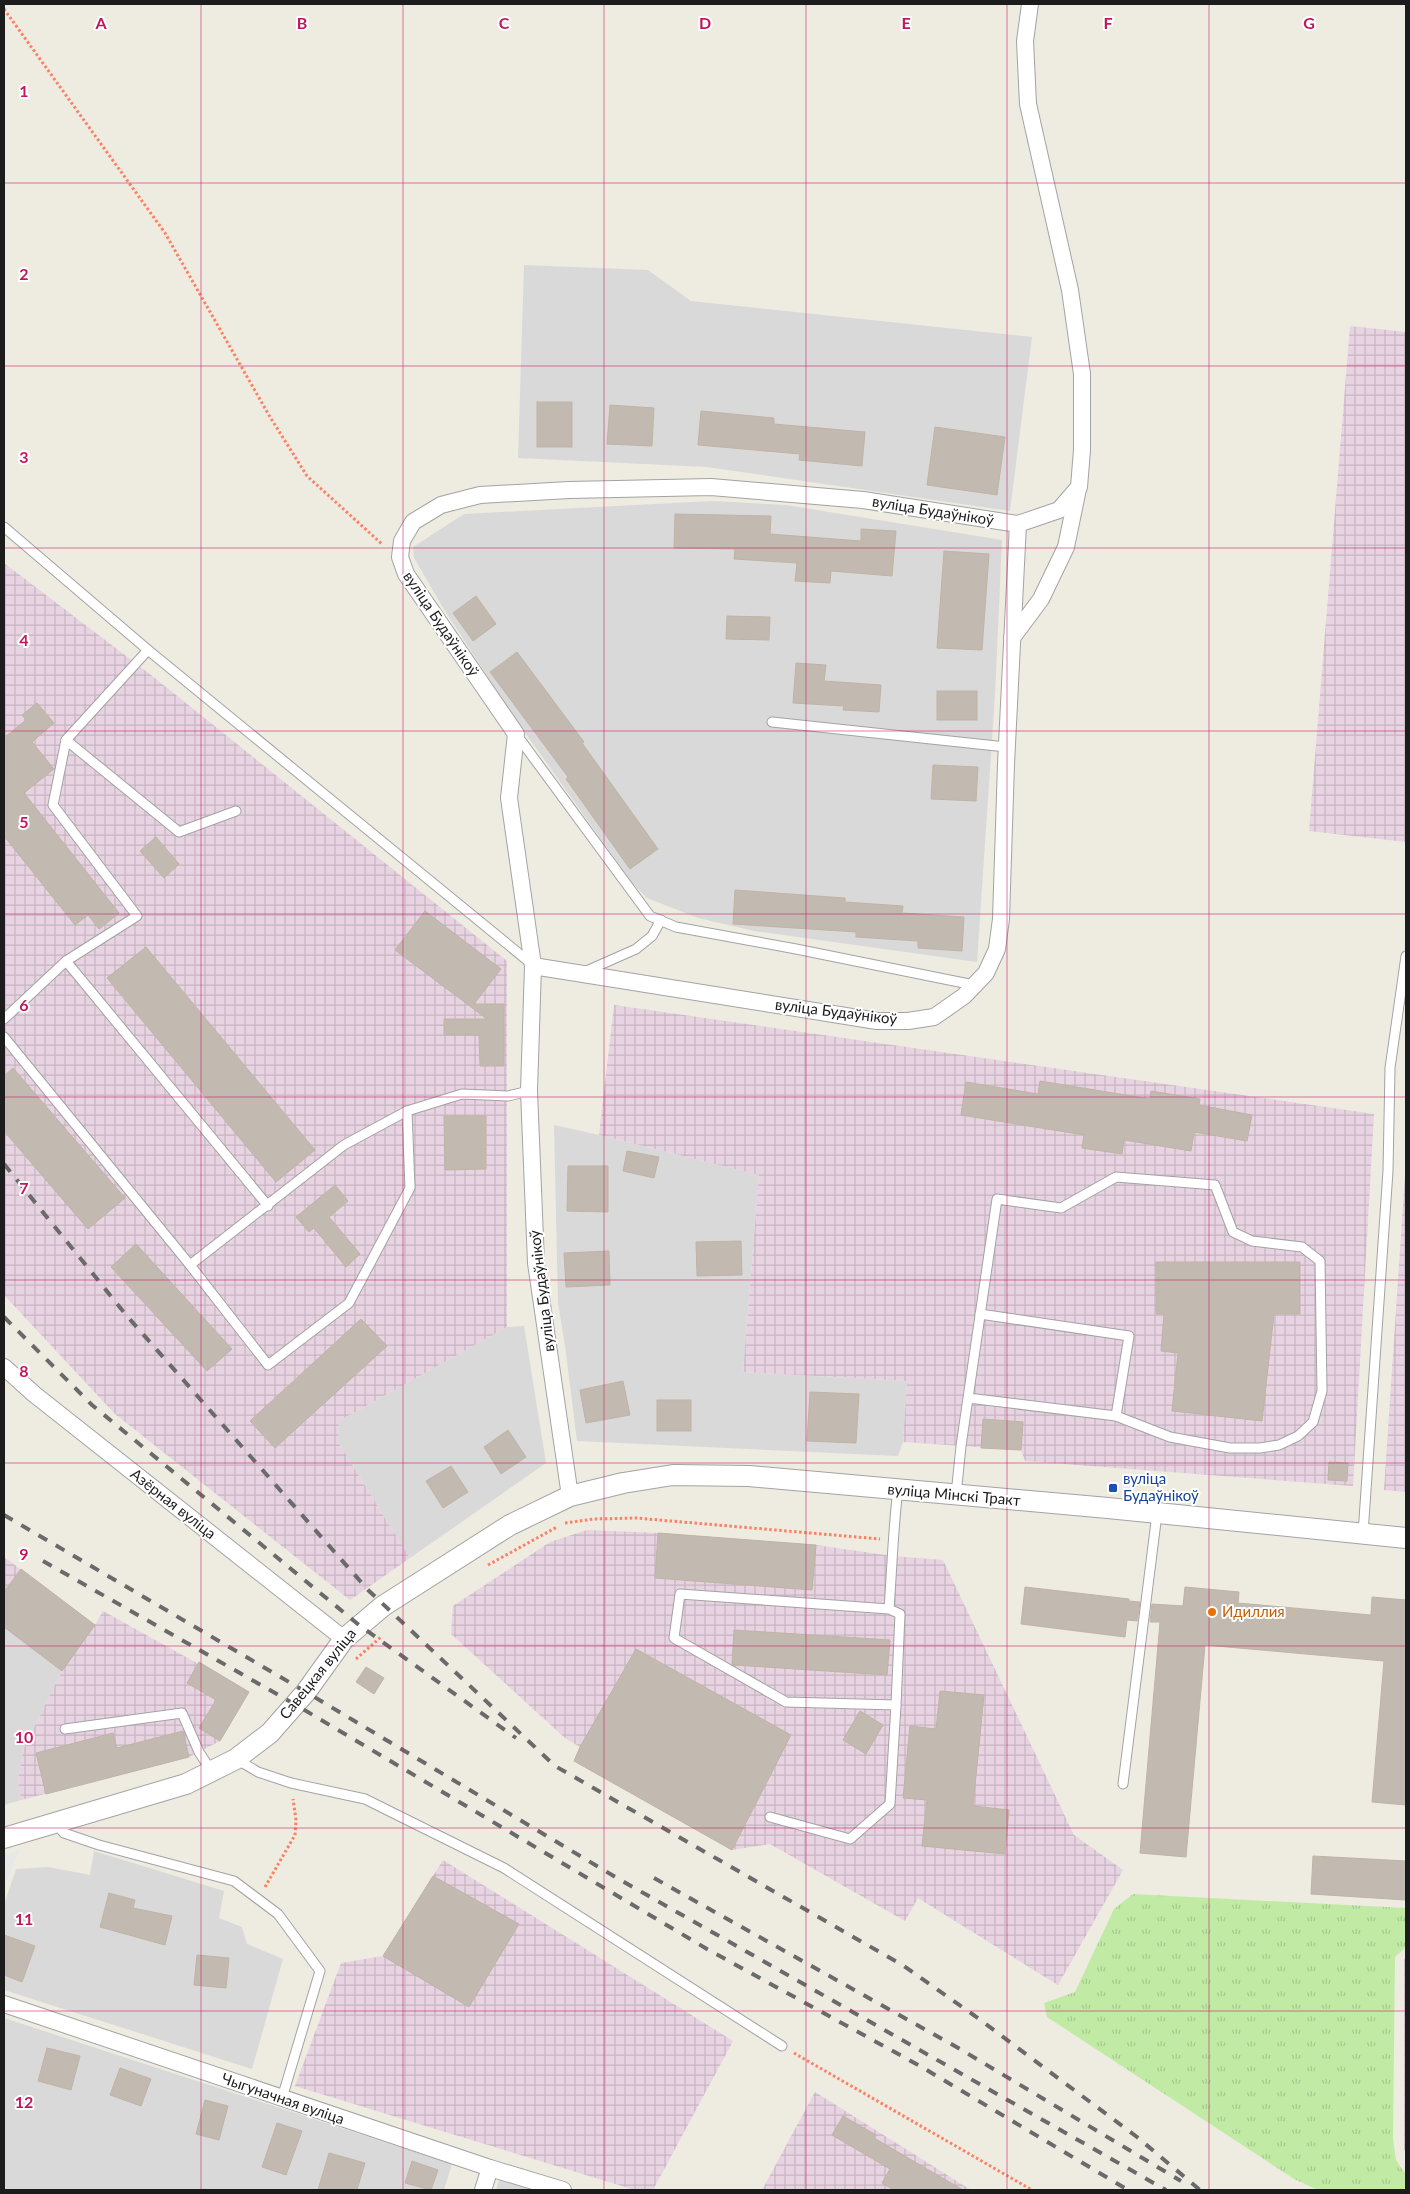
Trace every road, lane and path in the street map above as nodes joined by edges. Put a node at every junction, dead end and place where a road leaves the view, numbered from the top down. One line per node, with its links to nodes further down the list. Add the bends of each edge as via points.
1 (1030, 4): 3 (street, via 1025,41 1028,104 1070,290 1082,374)
2 (4, 9): 6 (path, via 165,233 235,358 307,476)
3 (1079, 487): 4 (street, via 1058,510); 7 (street, via 1066,547 1041,599)
4 (1018, 524): 6 (street, вуліца Будаўнікоў, via 863,500 712,488 570,490 480,495 442,505 413,522 402,541); 7 (street, вуліца Будаўнікоў)
5 (4, 527): 8 (lane)
6 (400, 557): 10 (street, вуліца Будаўнікоў, via 406,574)
7 (1012, 638): 12 (street, вуліца Будаўнікоў)
8 (148, 650): 11 (lane); 17 (lane)
9 (772, 722): 12 (lane)
10 (516, 734): 14 (lane, via 650,916); 17 (street, вуліца Будаўнікоў, via 509,798)
11 (66, 740): 13 (lane, via 179,832); 16 (lane, via 53,805 137,916)
12 (1006, 747): 19 (street, вуліца Будаўнікоў, via 1001,919 997,949 986,973)
13 (236, 811)
14 (661, 920): 18 (lane, via 652,936 636,949); 19 (lane, via 676,927)
15 (1406, 956): 35 (lane, via 1390,1068 1388,1171)
16 (66, 962): 20 (lane); 24 (lane)
17 (533, 966): 18 (street, вуліца Будаўнікоў); 22 (street, вуліца Будаўнікоў)
18 (581, 974): 19 (street, вуліца Будаўнікоў, via 877,1021 934,1017)
19 (974, 985)
20 (4, 1018)
21 (4, 1037): 25 (lane)
22 (529, 1091): 23 (lane, via 508,1096 462,1094); 32 (street, вуліца Будаўнікоў, via 536,1263)
23 (407, 1111): 24 (lane, via 344,1145); 25 (lane, via 410,1188 349,1303 268,1364)
24 (268, 1206): 25 (lane)
25 (190, 1265)
26 (980, 1314): 28 (lane); 29 (lane, via 1129,1336); 29 (lane, via 997,1199 1061,1208 1116,1176 1214,1184 1233,1232 1252,1241 1302,1248 1320,1261 1322,1391 1313,1422 1298,1436 1279,1445 1230,1448 1170,1437)
27 (4, 1367): 41 (street, Азёрная вуліца)
28 (968, 1398): 29 (lane); 31 (lane)
29 (1116, 1416)
30 (898, 1489): 31 (street, вуліца Мінскі Тракт); 32 (street, вуліца Мінскі Тракт, via 748,1476 673,1475); 37 (lane)
31 (956, 1495): 33 (street, вуліца Мінскі Тракт)
32 (570, 1496): 34 (street, вуліца Мінскі Тракт)
33 (1158, 1514): 35 (street, вуліца Мінскі Тракт); 48 (lane)
34 (510, 1526): 41 (street, Савецкая вуліца, via 383,1606)
35 (1364, 1534): 36 (street, вуліца Мінскі Тракт)
36 (1406, 1538)
37 (892, 1540): 38 (path, via 636,1518 594,1519 565,1523); 39 (lane)
38 (487, 1566)
39 (889, 1609): 43 (lane, via 900,1614); 43 (lane, via 680,1594 674,1638 786,1702)
40 (385, 1633): 42 (path)
41 (344, 1639): 45 (street, Савецкая вуліца, via 296,1705 270,1733)
42 (349, 1666)
43 (896, 1705): 49 (lane, via 890,1804 850,1839)
44 (65, 1729): 46 (lane, via 182,1713 199,1752)
45 (236, 1759): 46 (street, Савецкая вуліца); 47 (lane, via 258,1772)
46 (212, 1772): 50 (street, Савецкая вуліца, via 186,1784)
47 (292, 1783): 52 (path, via 295,1835); 54 (lane, via 365,1799 504,1868)
48 (1123, 1784)
49 (770, 1817)
50 (54, 1823): 51 (street, Савецкая вуліца); 52 (lane, via 64,1833 99,1845 234,1881)
51 (4, 1838)
52 (258, 1899): 55 (lane, via 278,1914 320,1971)
53 (4, 2004): 55 (street, Чыгуначная вуліца)
54 (782, 2046): 59 (path)
55 (282, 2098): 56 (street, Чыгуначная вуліца)
56 (490, 2168): 57 (street); 58 (street, Чыгуначная вуліца)
57 (483, 2190)
58 (563, 2190)
59 (1032, 2190)

